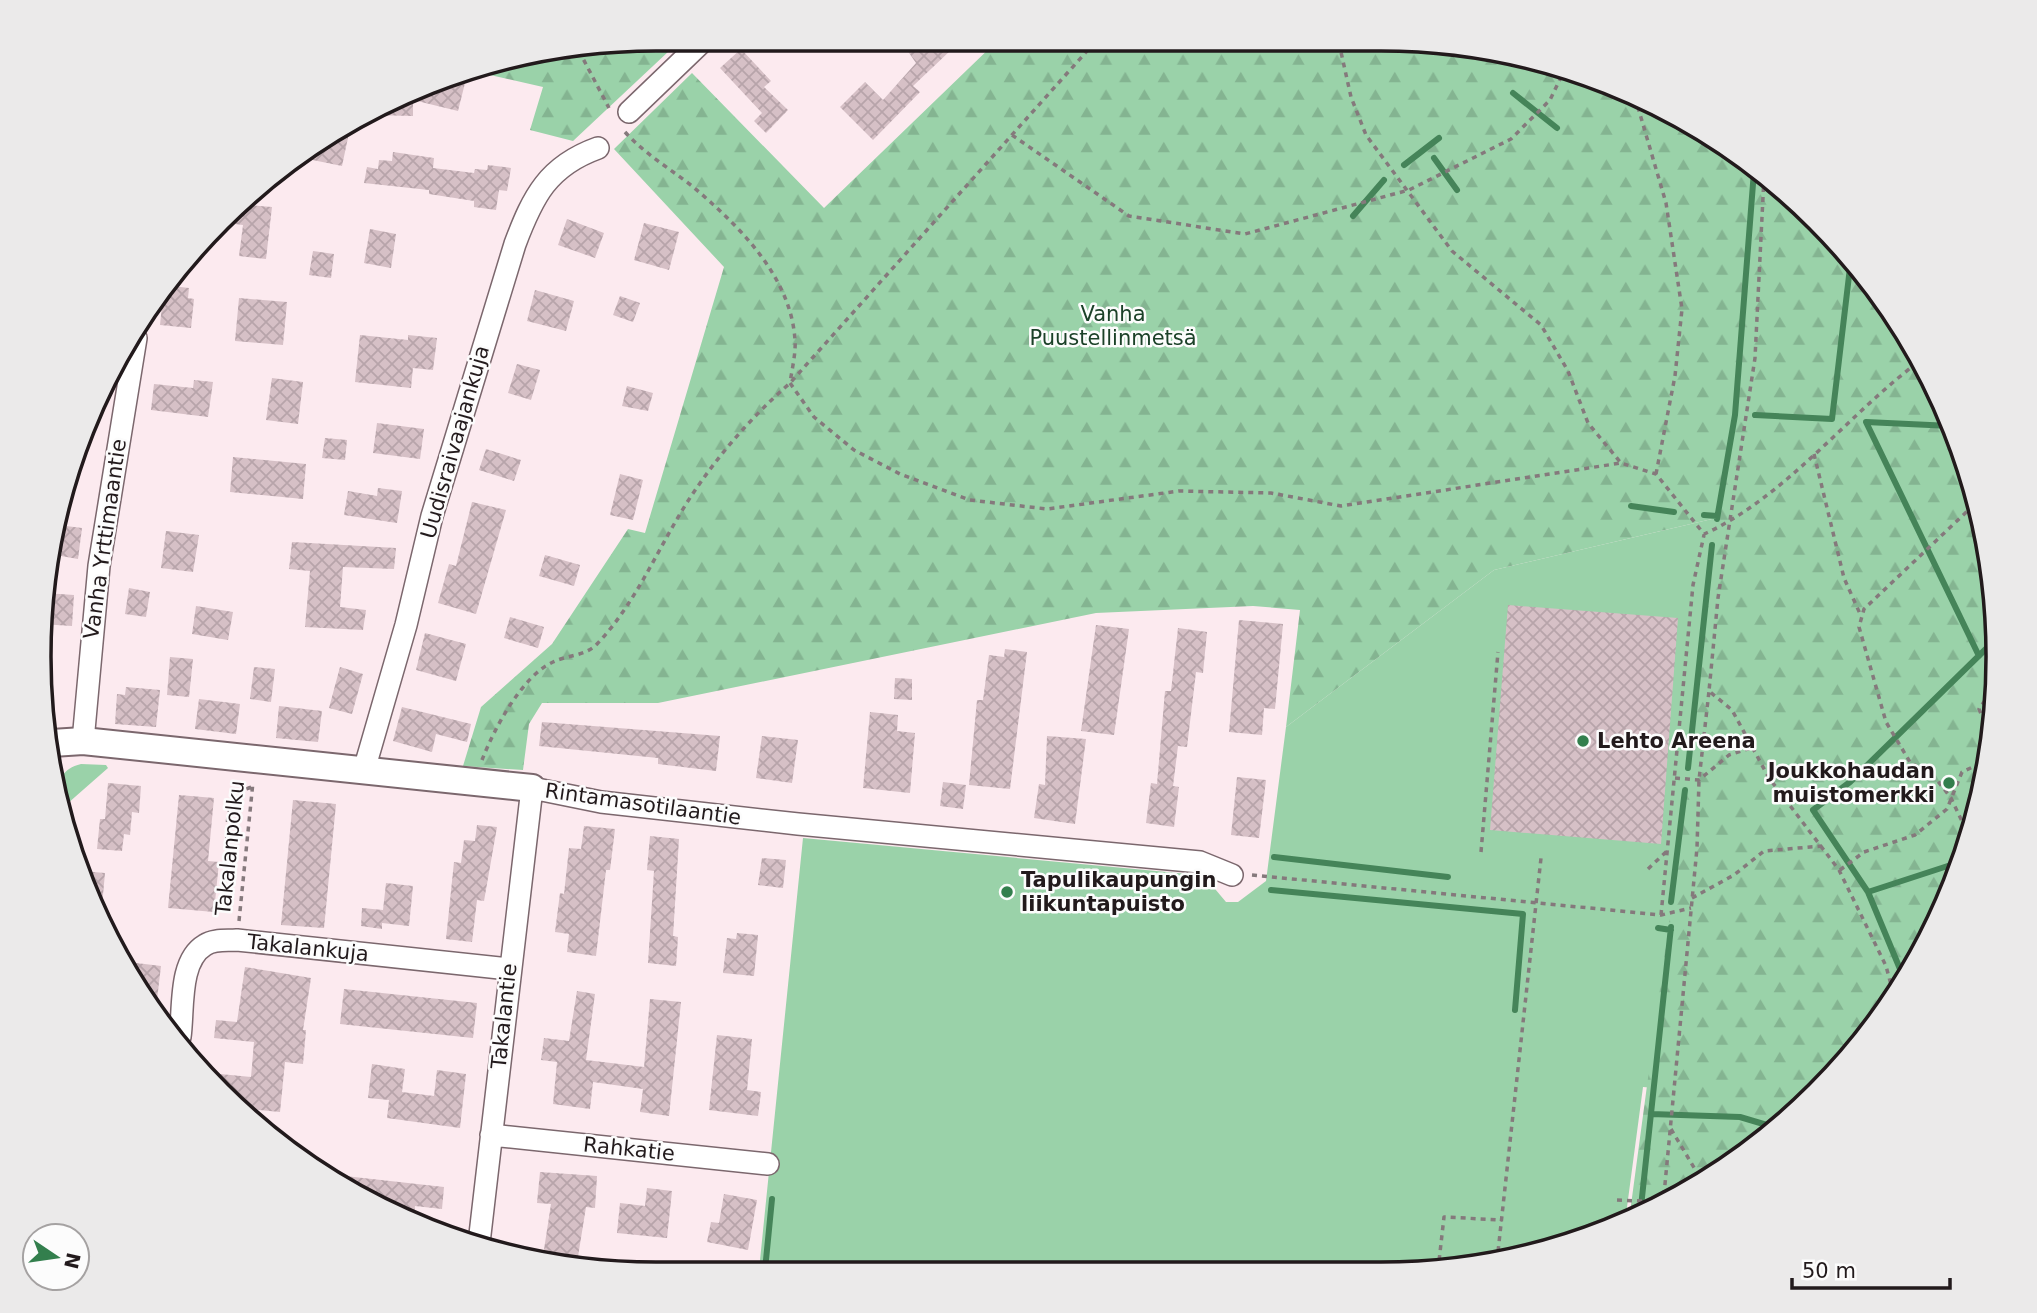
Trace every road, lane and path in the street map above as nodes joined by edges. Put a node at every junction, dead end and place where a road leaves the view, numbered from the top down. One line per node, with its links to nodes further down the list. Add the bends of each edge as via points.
1 (692, 51): 7 (street)
2 (1087, 51): 8 (path)
3 (1341, 51): 11 (path, via 1366,135)
4 (582, 56): 7 (path)
5 (1560, 78): 11 (path, via 1550,100 1511,139)
6 (1638, 109): 17 (path, via 1666,203 1682,309 1675,376)
7 (619, 116): 14 (path, via 639,148 692,187 756,248 786,299 795,340)
8 (1012, 135): 11 (path, via 1129,216 1156,222 1245,234); 14 (path)
9 (598, 148): 31 (street, Uudisraivaajankuja, via 553,173 531,202 515,244 435,506)
10 (1763, 188): 19 (path, via 1755,358)
11 (1409, 190): 16 (path, via 1452,251 1541,325 1568,371 1588,423)
12 (134, 351): 26 (street, Vanha Yrttimaantie, via 99,566)
13 (1912, 368): 15 (path)
14 (790, 383): 16 (path, via 814,417 844,442 900,474 970,500 1047,509 1179,491 1271,493 1341,506); 32 (path, via 747,421 697,487 619,616 595,646 550,663 531,676)
15 (1814, 454): 19 (path); 21 (path, via 1844,578)
16 (1621, 463): 17 (path)
17 (1656, 474): 20 (path)
18 (1968, 510): 21 (path, via 1864,609)
19 (1730, 522): 20 (path); 23 (path)
20 (1704, 534): 33 (path, via 1693,585)
21 (1861, 618): 37 (path, via 1858,628 1886,722 1910,762 1937,780)
22 (1498, 652): 42 (path)
23 (1709, 691): 28 (path, via 1732,710); 34 (path)
24 (1984, 701): 25 (path, via 1979,709)
25 (1983, 718)
26 (83, 741): 27 (street, Rintamasotilaantie); 29 (street, Rintamasotilaantie)
27 (57, 743)
28 (1751, 747): 34 (path, via 1729,755); 40 (path)
29 (255, 758): 31 (street, Rintamasotilaantie); 35 (path, Takalanpolku)
30 (1976, 765): 37 (path, via 1962,772)
31 (364, 770): 36 (street, Rintamasotilaantie)
32 (478, 770)
33 (1675, 778): 34 (path); 41 (path)
34 (1699, 780): 47 (path)
35 (252, 787): 39 (path, via 236,794 226,822); 51 (path, Takalanpolku)
36 (532, 788): 46 (street, Rintamasotilaantie, via 601,802 798,824 1200,862); 52 (street, Takalantie)
37 (1951, 798): 38 (path); 45 (path, via 1947,809 1915,835 1864,852)
38 (1963, 823)
39 (227, 842)
40 (1822, 846): 45 (path); 47 (path, via 1764,851 1734,875)
41 (1669, 849): 44 (path); 50 (path)
42 (1481, 852)
43 (1541, 858): 48 (path)
44 (1648, 869)
45 (1839, 870): 53 (path)
46 (1232, 875): 48 (path, via 1277,875)
47 (1692, 898): 49 (path)
48 (1536, 903): 50 (path); 62 (path)
49 (1691, 908): 50 (path); 55 (path)
50 (1661, 915)
51 (237, 940): 52 (street, Takalankuja); 54 (street, Takalankuja, via 215,941 195,955 186,978)
52 (509, 969): 56 (street, Takalantie)
53 (1890, 983)
54 (181, 1031)
55 (1671, 1129): 58 (path); 59 (path)
56 (491, 1135): 57 (street, Rahkatie); 63 (street, Takalantie)
57 (768, 1164)
58 (1697, 1172)
59 (1664, 1191)
60 (1617, 1200): 61 (path)
61 (1643, 1202)
62 (1502, 1220): 64 (path); 65 (path, via 1444,1217)
63 (480, 1236)
64 (1498, 1251)
65 (1439, 1259)

